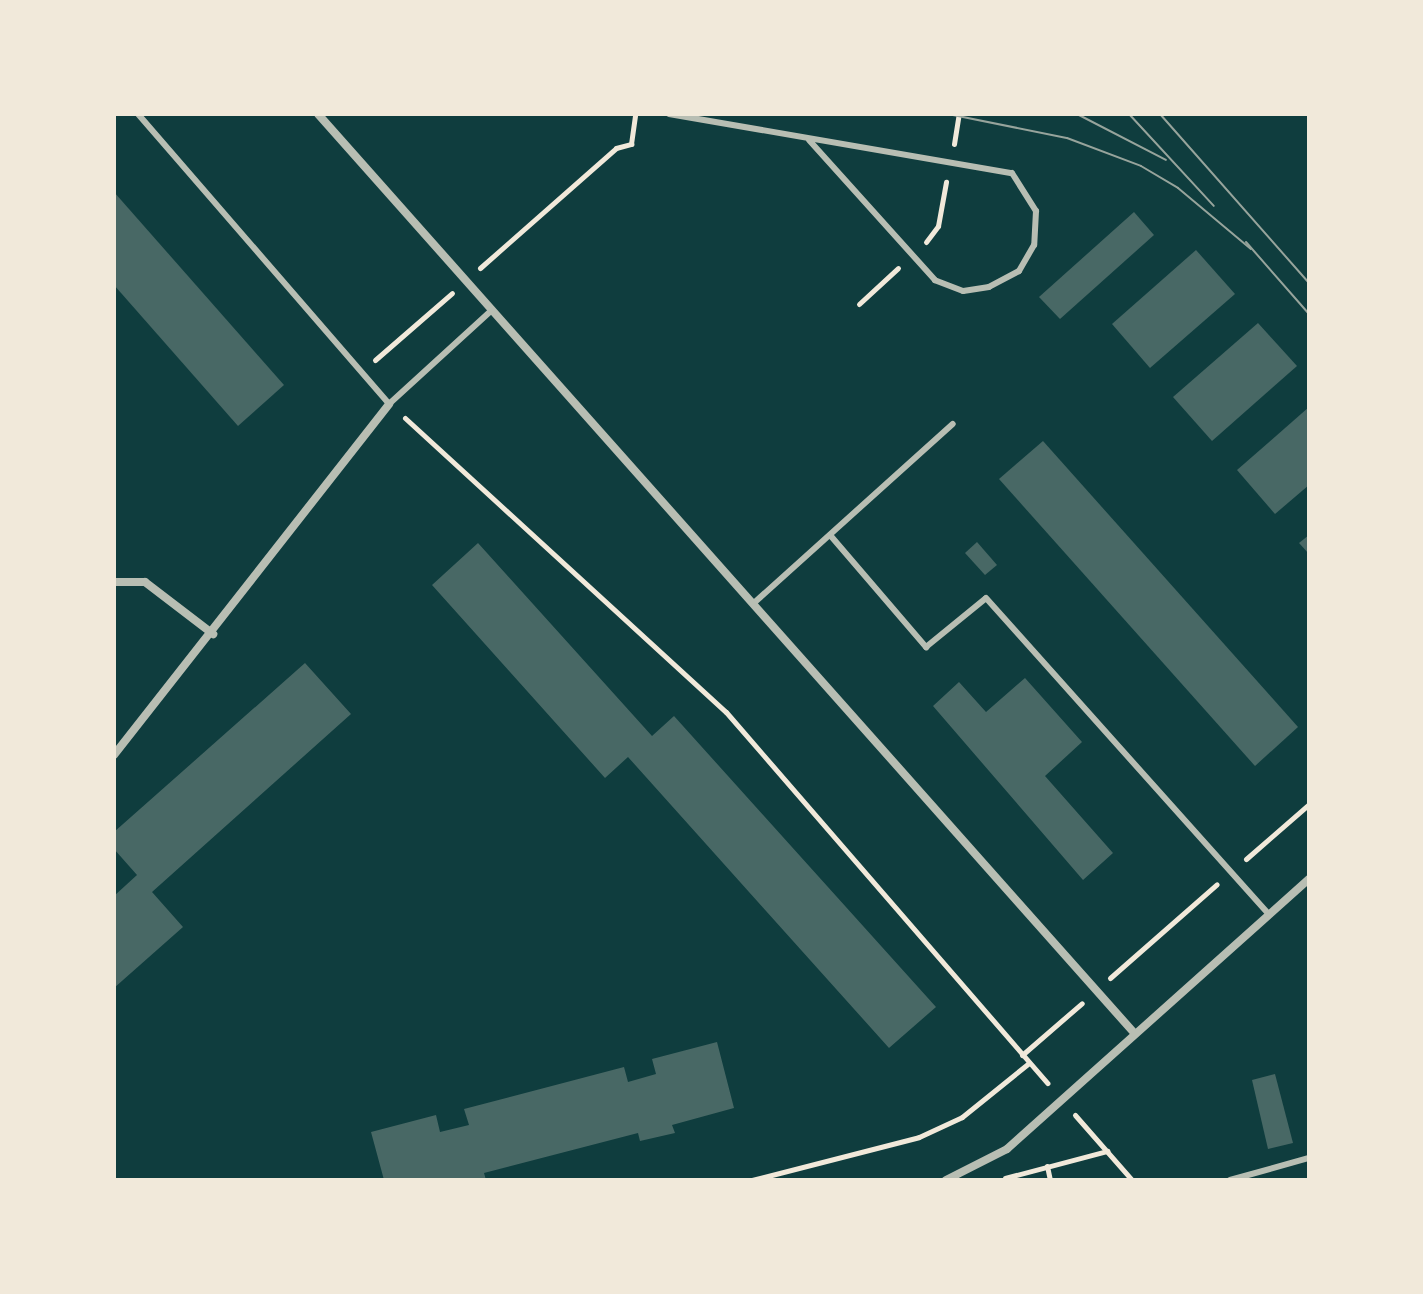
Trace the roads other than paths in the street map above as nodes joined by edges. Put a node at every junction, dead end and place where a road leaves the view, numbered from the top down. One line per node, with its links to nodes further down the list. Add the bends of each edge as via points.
1 (138, 114): 6 (lane)
2 (318, 114): 5 (street)
3 (669, 114): 4 (lane)
4 (809, 140): 4 (lane, via 935,280 963,291 989,287 1019,271 1034,245 1036,211 1012,173)
5 (492, 310): 6 (lane); 10 (street)
6 (389, 404): 11 (street)
7 (953, 424): 8 (lane)
8 (830, 535): 10 (lane); 14 (lane, via 926,647 986,598)
9 (114, 582): 11 (street, via 145,582)
10 (755, 602): 15 (street)
11 (213, 634): 12 (street)
12 (114, 755)
13 (1309, 879): 14 (street)
14 (1269, 915): 15 (street)
15 (1135, 1034): 17 (street, via 1007,1149)
16 (1309, 1158): 18 (lane)
17 (946, 1180)
18 (1230, 1180)

